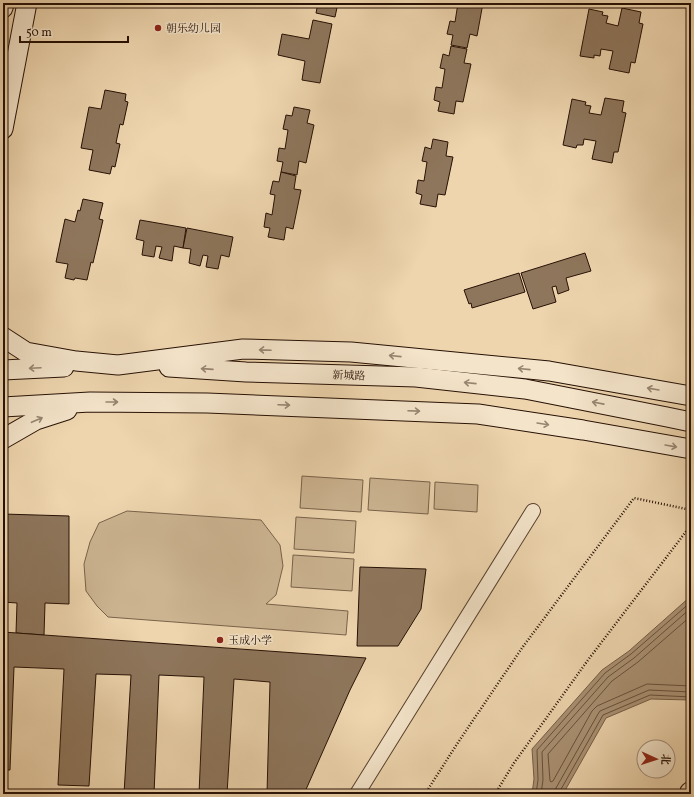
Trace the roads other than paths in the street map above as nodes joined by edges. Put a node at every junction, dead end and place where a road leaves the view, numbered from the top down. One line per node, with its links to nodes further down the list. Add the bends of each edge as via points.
1 (4, 3): 3 (street)
2 (27, 3): 4 (street)
3 (3, 8)
4 (3, 129)
5 (3, 337): 6 (street, via 26,352)
6 (118, 365): 7 (street, 新城路, one-way to 7); 8 (street, one-way to 6, via 549,371 351,352 243,349); 11 (street, 新城路, one-way to 6, via 525,389 416,377)
7 (3, 370)
8 (691, 396)
9 (90, 402): 10 (street); 12 (street, one-way to 9, via 36,420); 13 (street, one-way to 13, via 245,404 478,414)
10 (3, 407)
11 (691, 422)
12 (3, 438)
13 (691, 449)
14 (533, 511): 15 (street)
15 (357, 794)

